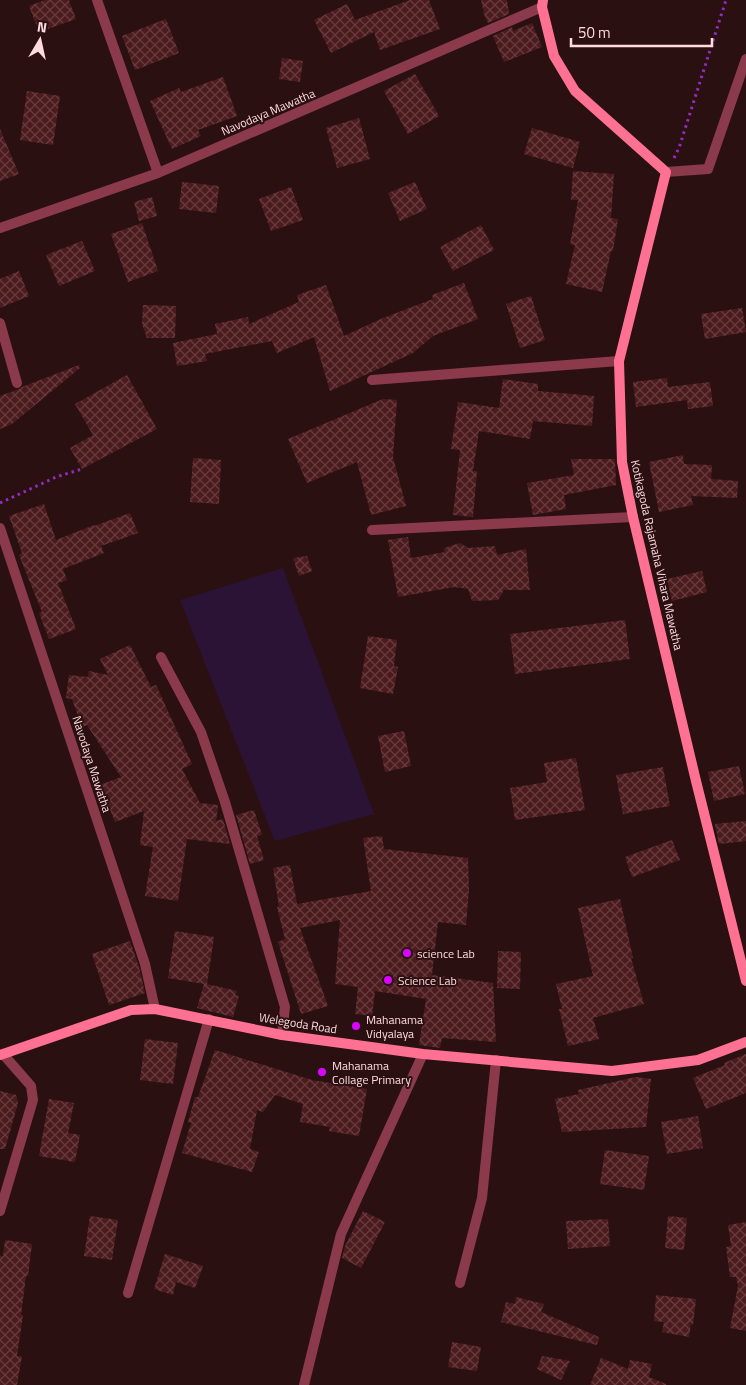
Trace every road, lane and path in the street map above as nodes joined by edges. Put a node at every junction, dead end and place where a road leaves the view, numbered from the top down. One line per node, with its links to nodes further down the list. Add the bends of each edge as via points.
1 (97, 0): 6 (street)
2 (726, 0): 5 (path, via 679,148)
3 (542, 4): 5 (street, via 554,56 574,91); 6 (street, Navodaya Mawatha)
4 (746, 59): 5 (street, via 708,169)
5 (666, 172): 10 (street, Kotikagoda Rajamaha Vihara Mawatha)
6 (158, 173): 7 (street, Navodaya Mawatha)
7 (0, 228)
8 (0, 323): 9 (street)
9 (4, 355): 12 (street)
10 (619, 361): 11 (street); 15 (street, Kotikagoda Rajamaha Vihara Mawatha, via 622,462)
11 (372, 380)
12 (18, 383)
13 (82, 469): 14 (path, via 56,477)
14 (0, 503)
15 (633, 516): 17 (street); 19 (street, Kotikagoda Rajamaha Vihara Mawatha)
16 (0, 528): 20 (street, Navodaya Mawatha, via 145,964)
17 (372, 530)
18 (161, 657): 22 (street, via 200,732 225,802 285,1007)
19 (746, 981)
20 (156, 1009): 21 (street, Welegoda Road); 24 (street, Welegoda Road, via 130,1010)
21 (209, 1019): 22 (street, Welegoda Road); 29 (street)
22 (282, 1035): 25 (street, Welegoda Road)
23 (746, 1042): 26 (street, Welegoda Road, via 698,1060 612,1071)
24 (2, 1054): 27 (street, via 31,1086 33,1100)
25 (423, 1054): 26 (street, Welegoda Road); 30 (street, via 341,1234)
26 (496, 1060): 28 (street, via 482,1198)
27 (0, 1211)
28 (460, 1283)
29 (128, 1293)
30 (304, 1385)

